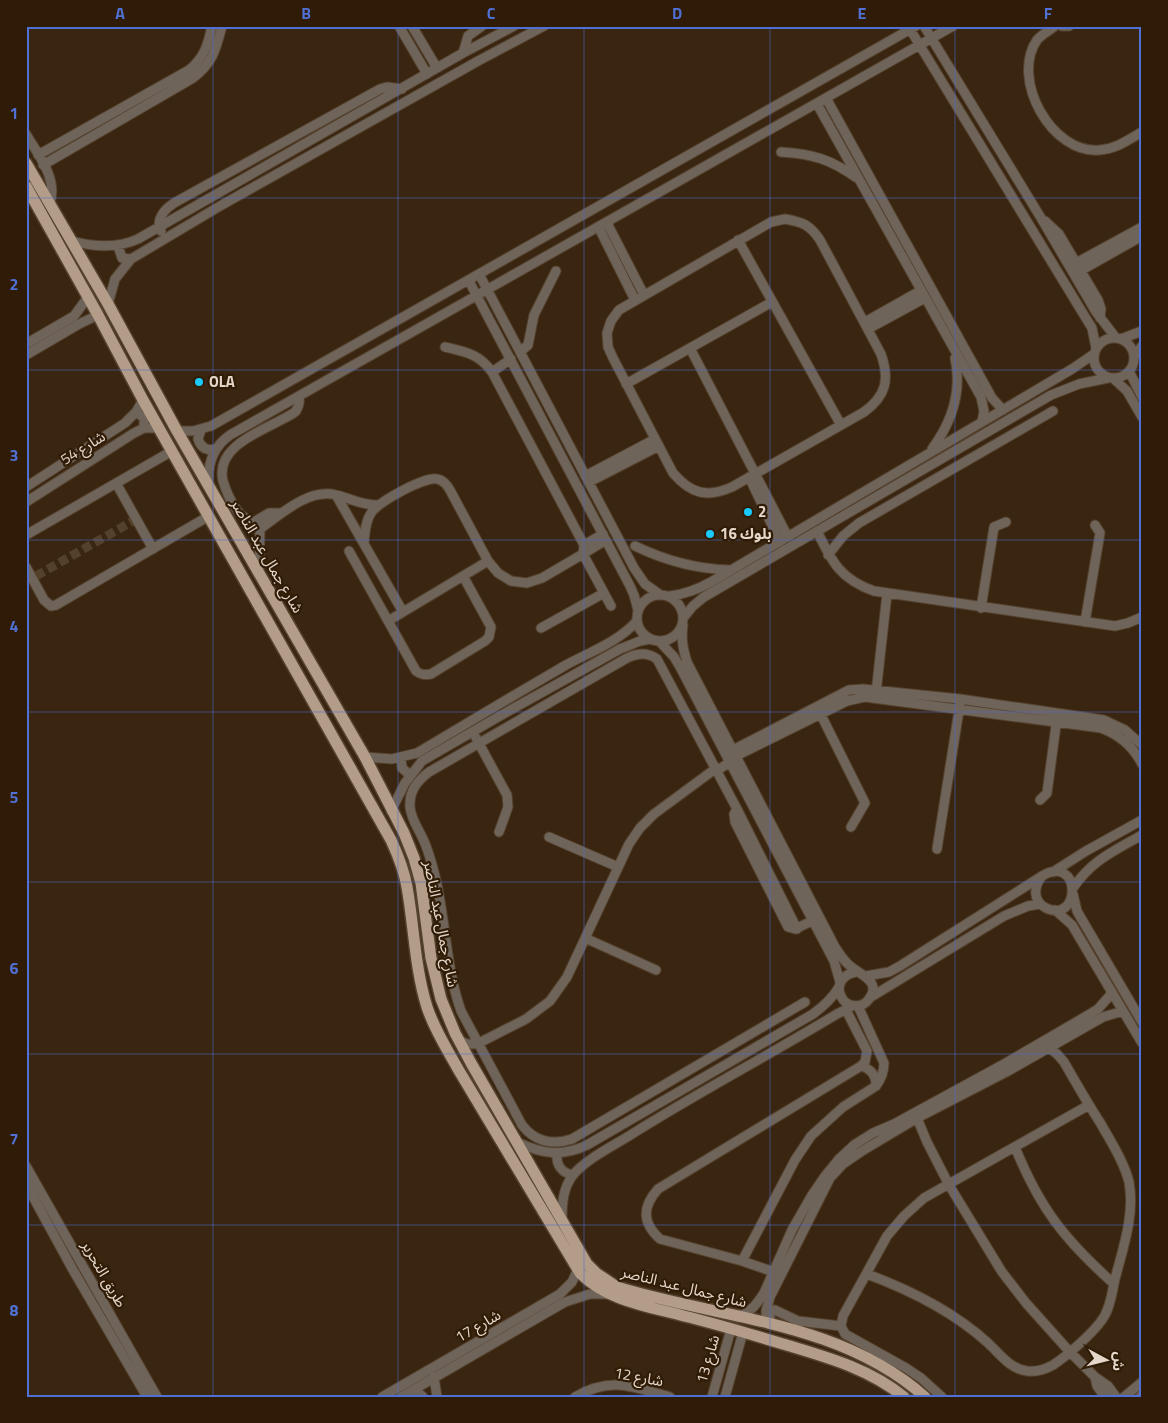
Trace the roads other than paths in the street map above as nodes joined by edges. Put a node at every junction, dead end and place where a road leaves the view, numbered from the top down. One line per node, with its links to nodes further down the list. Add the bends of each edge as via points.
1 (212, 26): 24 (street, via 198,63)
2 (222, 26): 25 (street, via 212,59 204,70)
3 (399, 26): 18 (street)
4 (412, 26): 17 (street)
5 (482, 26): 16 (street, via 468,36)
6 (514, 26): 16 (street)
7 (544, 26): 38 (street)
8 (924, 26): 14 (street)
9 (953, 26): 14 (street)
10 (1055, 26): 27 (street, via 1038,39 1030,53 1028,69 1029,85 1051,129 1064,141 1098,151 1116,148)
11 (1062, 26): 12 (street)
12 (1069, 26)
13 (911, 27): 15 (street); 51 (street)
14 (932, 38): 15 (street); 19 (street)
15 (920, 45): 20 (street); 22 (street)
16 (463, 53): 17 (street)
17 (437, 68): 18 (street)
18 (427, 74): 21 (street)
19 (954, 75): 20 (street); 39 (street)
20 (943, 84): 73 (street, via 1092,328)
21 (402, 89): 36 (street); 41 (street, via 380,89 174,203 163,212)
22 (826, 98): 23 (street); 26 (street)
23 (817, 104): 29 (street); 40 (street)
24 (120, 109): 25 (street); 31 (street)
25 (125, 118): 33 (street)
26 (843, 129): 29 (street); 85 (street, via 992,398)
27 (1142, 132)
28 (26, 134): 31 (street)
29 (834, 135): 34 (street)
30 (781, 152): 34 (street, via 824,158)
31 (38, 155): 33 (street)
32 (26, 163): 37 (main road, شارع جمال عبد الناصر)
33 (43, 165): 37 (street, via 53,186)
34 (859, 180): 55 (street)
35 (26, 186): 56 (main road, شارع جمال عبد الناصر)
36 (214, 196): 38 (street); 41 (street)
37 (50, 203): 46 (main road, شارع جمال عبد الناصر)
38 (220, 206): 44 (street)
39 (1041, 218): 49 (street, via 1054,228); 62 (street)
40 (603, 225): 53 (street); 54 (street); 58 (street)
41 (159, 227): 44 (street); 47 (street)
42 (1142, 227): 49 (street)
43 (1142, 236): 49 (street)
44 (166, 238): 48 (street)
45 (738, 240): 54 (street); 59 (street); 63 (street, via 771,222 785,218 800,221 820,240)
46 (72, 241): 47 (street, via 96,246); 60 (main road, شارع جمال عبد الناصر)
47 (121, 245): 48 (street, via 122,258)
48 (131, 259): 60 (street, via 115,279)
49 (1078, 267): 62 (street, via 1100,304)
50 (556, 271): 74 (street, via 534,315 528,345)
51 (479, 274): 52 (street); 53 (street)
52 (469, 280): 57 (street); 93 (street)
53 (488, 290): 57 (street); 64 (street)
54 (644, 295): 58 (street)
55 (923, 295): 63 (street); 72 (street)
56 (88, 296): 61 (main road, شارع جمال عبد الناصر); 68 (street, via 74,316)
57 (478, 296): 66 (street); 82 (street)
58 (635, 300): 81 (street, via 619,310 611,320 607,334 608,347)
59 (772, 302): 71 (street); 90 (street)
60 (108, 304): 94 (main road, شارع جمال عبد الناصر)
61 (98, 315): 75 (street); 84 (main road, شارع جمال عبد الناصر)
62 (1100, 318): 67 (street)
63 (866, 326): 90 (street, via 882,354 886,380 875,404)
64 (509, 331): 66 (street); 74 (street)
65 (1142, 331): 67 (street)
66 (499, 336): 77 (street)
67 (1119, 339): 73 (street, via 1102,342); 76 (street, via 1132,350)
68 (26, 344)
69 (1142, 346): 76 (street)
70 (445, 347): 79 (street, via 474,355)
71 (690, 348): 81 (street); 99 (street)
72 (954, 350): 89 (street, via 981,397); 98 (street, via 957,368 954,405 949,422)
73 (1095, 351): 80 (street, via 1096,369); 85 (street, via 1072,370)
74 (520, 352): 100 (street)
75 (26, 355)
76 (1134, 357): 78 (street)
77 (511, 359): 79 (street); 115 (street)
78 (1129, 371): 80 (street, via 1122,377); 83 (street)
79 (492, 372): 121 (street)
80 (1111, 378): 88 (street, via 1127,391); 107 (street, via 1079,384 1051,395)
81 (626, 384): 95 (street)
82 (299, 396): 96 (street, via 230,435); 111 (street, via 294,413 242,441 225,460 224,484 238,512)
83 (1142, 397)
84 (143, 400): 87 (street, شارع 54); 92 (main road, شارع جمال عبد الناصر)
85 (1003, 410): 89 (street)
86 (1053, 411): 123 (street, via 859,522)
87 (136, 412): 91 (street, via 144,418); 103 (street, شارع 54, via 125,423)
88 (1142, 416)
89 (982, 422): 98 (street)
90 (841, 425): 99 (street)
91 (144, 428): 92 (street, شارع 54); 106 (street, شارع 54)
92 (159, 428): 97 (main road, شارع جمال عبد الناصر)
93 (201, 430): 94 (street); 96 (street, via 198,439 202,447)
94 (177, 431): 102 (main road, شارع جمال عبد الناصر)
95 (657, 442): 99 (street, via 674,473 693,490 706,494 720,492); 100 (street)
96 (216, 449): 102 (street, via 209,467)
97 (172, 451): 101 (street); 109 (main road, شارع جمال عبد الناصر)
98 (929, 453): 104 (street)
99 (752, 475): 116 (street); 117 (street)
100 (587, 479): 132 (street, via 641,580)
101 (116, 483): 114 (street); 120 (street)
102 (209, 486): 127 (main road, شارع جمال عبد الناصر)
103 (26, 487)
104 (860, 494): 107 (street); 116 (street)
105 (336, 495): 108 (street); 111 (street, via 318,494); 118 (street)
106 (26, 502)
107 (865, 503): 113 (street)
108 (378, 505): 118 (street, via 367,522); 124 (street, via 427,480 437,479 446,483)
109 (209, 516): 120 (street); 147 (main road, شارع جمال عبد الناصر)
110 (1006, 522): 136 (street, via 994,527)
111 (257, 525): 127 (street)
112 (1096, 525): 143 (street, via 1100,533)
113 (817, 531): 123 (street); 142 (street, via 704,597)
114 (26, 535)
115 (604, 537): 121 (street); 137 (street, via 634,595)
116 (788, 537): 117 (street)
117 (780, 542): 126 (street)
118 (364, 543): 129 (street)
119 (635, 546): 126 (street, via 692,567)
120 (153, 549): 125 (street, via 51,606)
121 (584, 550): 124 (street, via 542,578 527,583 511,581); 131 (street)
122 (349, 551): 130 (street)
123 (828, 555): 133 (street, via 844,576 858,586)
124 (488, 561): 128 (street)
125 (26, 567)
126 (732, 570): 134 (street, via 698,589)
127 (258, 573): 145 (main road, شارع جمال عبد الناصر)
128 (462, 576): 138 (street); 140 (street, via 491,627 485,641 426,675 420,674)
129 (383, 577): 130 (street); 138 (street)
130 (368, 585): 140 (street)
131 (604, 593): 135 (street); 144 (street)
132 (659, 594): 134 (street); 137 (street, via 647,598)
133 (887, 594): 136 (street); 150 (street)
134 (670, 596): 142 (street, via 680,604)
135 (611, 606)
136 (981, 608): 143 (street)
137 (638, 610): 141 (street)
138 (403, 612): 140 (street)
139 (1142, 617): 143 (street, via 1115,626)
140 (388, 621)
141 (637, 621): 146 (street, via 641,631); 159 (street, via 618,638 417,753)
142 (683, 621): 146 (street, via 673,637); 157 (street, via 681,638 687,662)
143 (1086, 622)
144 (541, 628)
145 (296, 638): 147 (main road, via 290,646); 148 (main road, شارع جمال عبد الناصر)
146 (654, 640): 154 (street, via 635,642 620,649); 157 (street, via 674,657)
147 (283, 648): 149 (main road, شارع جمال عبد الناصر)
148 (310, 662): 149 (main road, via 302,662); 158 (main road, شارع جمال عبد الناصر)
149 (295, 670): 218 (main road, شارع جمال عبد الناصر, via 401,862 427,1007 440,1038)
150 (876, 694): 151 (street); 152 (street)
151 (960, 704): 153 (street); 170 (street)
152 (819, 711): 157 (street); 166 (street, via 865,803)
153 (1057, 717): 156 (street, via 1098,719 1115,724); 160 (street, via 1111,732 1128,743); 163 (street, via 1047,792)
154 (472, 732): 155 (street); 162 (street, via 422,761)
155 (478, 743): 161 (street, via 626,658 642,654 657,659); 167 (street, via 508,796 508,808); 198 (street, via 420,778 412,792 410,809 434,870 454,993)
156 (1142, 745)
157 (731, 756): 161 (street, via 717,762); 177 (street); 180 (street, via 835,947)
158 (365, 757): 159 (street); 164 (main road, شارع جمال عبد الناصر)
159 (401, 758): 162 (street, via 402,768)
160 (1141, 761)
161 (716, 769): 171 (street, via 654,814 629,844); 177 (street, via 797,928)
162 (410, 775): 164 (street)
163 (1040, 800)
164 (391, 810): 195 (main road, شارع جمال عبد الناصر, via 414,858 441,999)
165 (1142, 820): 172 (street)
166 (851, 827)
167 (499, 832)
168 (1142, 835): 174 (street, via 1090,866)
169 (549, 837): 171 (street)
170 (937, 849)
171 (618, 867): 178 (street)
172 (1053, 872): 173 (street); 174 (street, via 1069,878)
173 (1042, 876): 175 (street, via 1035,890); 181 (street, via 900,966 889,972)
174 (1073, 891): 176 (street, via 1067,905); 190 (street, via 1081,918)
175 (1040, 904): 176 (street); 184 (street, via 1004,916)
176 (1055, 910): 183 (street, via 1072,925)
177 (812, 921): 182 (street, via 834,961)
178 (585, 938): 179 (street); 198 (street, via 567,977 550,1001 526,1019)
179 (656, 970)
180 (856, 972): 181 (street); 182 (street, via 847,975)
181 (866, 976): 184 (street, via 871,982)
182 (840, 985): 186 (street, via 839,994 843,1000); 194 (street, via 823,1007)
183 (1112, 993): 188 (street); 189 (street)
184 (871, 997): 186 (street)
185 (806, 1002): 191 (street)
186 (856, 1006): 187 (street); 192 (street)
187 (846, 1010): 193 (street); 212 (street, via 657,1119)
188 (1123, 1011): 189 (street); 197 (street)
189 (1092, 1018): 196 (street); 206 (street, via 1004,1064)
190 (1142, 1022)
191 (769, 1023): 194 (street); 205 (street)
192 (868, 1028): 193 (street); 203 (street, via 884,1063 884,1071)
193 (858, 1033): 202 (street, via 866,1050 865,1062)
194 (776, 1035): 207 (street)
195 (459, 1040): 198 (street); 201 (main road, شارع جمال عبد الناصر)
196 (1064, 1040): 199 (street); 200 (street)
197 (1142, 1043)
198 (477, 1044): 201 (street, via 472,1050); 205 (street, via 522,1125 535,1138 553,1143 566,1142)
199 (1049, 1048): 200 (street); 206 (street)
200 (1064, 1062): 204 (street)
201 (471, 1063): 208 (main road, شارع جمال عبد الناصر)
202 (861, 1066): 203 (street, via 874,1075); 217 (street, via 658,1189 650,1198 647,1220 660,1239)
203 (876, 1086): 217 (street, via 842,1107 811,1136)
204 (1089, 1105): 209 (street); 221 (street, via 1114,1146 1128,1182 1129,1220)
205 (619, 1112): 207 (street)
206 (911, 1120): 214 (street, via 927,1142); 216 (street, via 843,1164 830,1178)
207 (626, 1123): 210 (street, via 583,1148)
208 (518, 1142): 210 (street); 215 (main road, شارع جمال عبد الناصر)
209 (1015, 1147): 214 (street); 221 (street, via 1042,1204 1060,1230)
210 (557, 1154): 212 (street, via 560,1168)
211 (26, 1166): 237 (street, طريق التحرير)
212 (573, 1175): 215 (street, via 564,1191)
213 (26, 1184): 236 (street, طريق التحرير)
214 (949, 1185): 220 (street, via 924,1198 904,1216 887,1236); 231 (street, via 1002,1272)
215 (562, 1219): 226 (main road, شارع جمال عبد الناصر, via 587,1264 606,1281 630,1291)
216 (796, 1232): 219 (street); 224 (street)
217 (742, 1261): 219 (street)
218 (578, 1269): 222 (street, شارع 17); 223 (main road, شارع جمال عبد الناصر, via 588,1281)
219 (774, 1272): 224 (street)
220 (867, 1274): 228 (street, via 841,1319); 231 (street, via 942,1309 1019,1369 1045,1369)
221 (1114, 1284): 231 (street, via 1105,1316)
222 (562, 1292): 225 (street); 238 (street, شارع 17)
223 (607, 1294): 225 (street, شارع 17); 229 (main road, شارع جمال عبد الناصر)
224 (767, 1295): 226 (street); 227 (street)
225 (573, 1298): 232 (street, شارع 17)
226 (738, 1317): 227 (main road, شارع جمال عبد الناصر)
227 (768, 1323): 228 (street, via 771,1310 775,1310 798,1321); 247 (main road, شارع جمال عبد الناصر, via 823,1338 864,1355 901,1377)
228 (841, 1326): 248 (street, via 848,1336 906,1368)
229 (731, 1328): 230 (main road, شارع جمال عبد الناصر); 244 (street, شارع 13)
230 (743, 1332): 245 (street, شارع 13); 246 (main road, شارع جمال عبد الناصر, via 840,1361)
231 (1069, 1351): 233 (street)
232 (434, 1377): 235 (street, شارع 17); 241 (street)
233 (1095, 1377): 249 (street); 250 (street)
234 (1142, 1382): 251 (street)
235 (415, 1389): 239 (street, شارع 17); 240 (street)
236 (147, 1397)
237 (157, 1397)
238 (382, 1397)
239 (401, 1397)
240 (423, 1397)
241 (437, 1397)
242 (575, 1397): 243 (street, شارع 12, via 595,1387 619,1384)
243 (670, 1397)
244 (712, 1397)
245 (725, 1397)
246 (904, 1397)
247 (925, 1397)
248 (942, 1397)
249 (1105, 1397)
250 (1116, 1397)
251 (1124, 1397)

